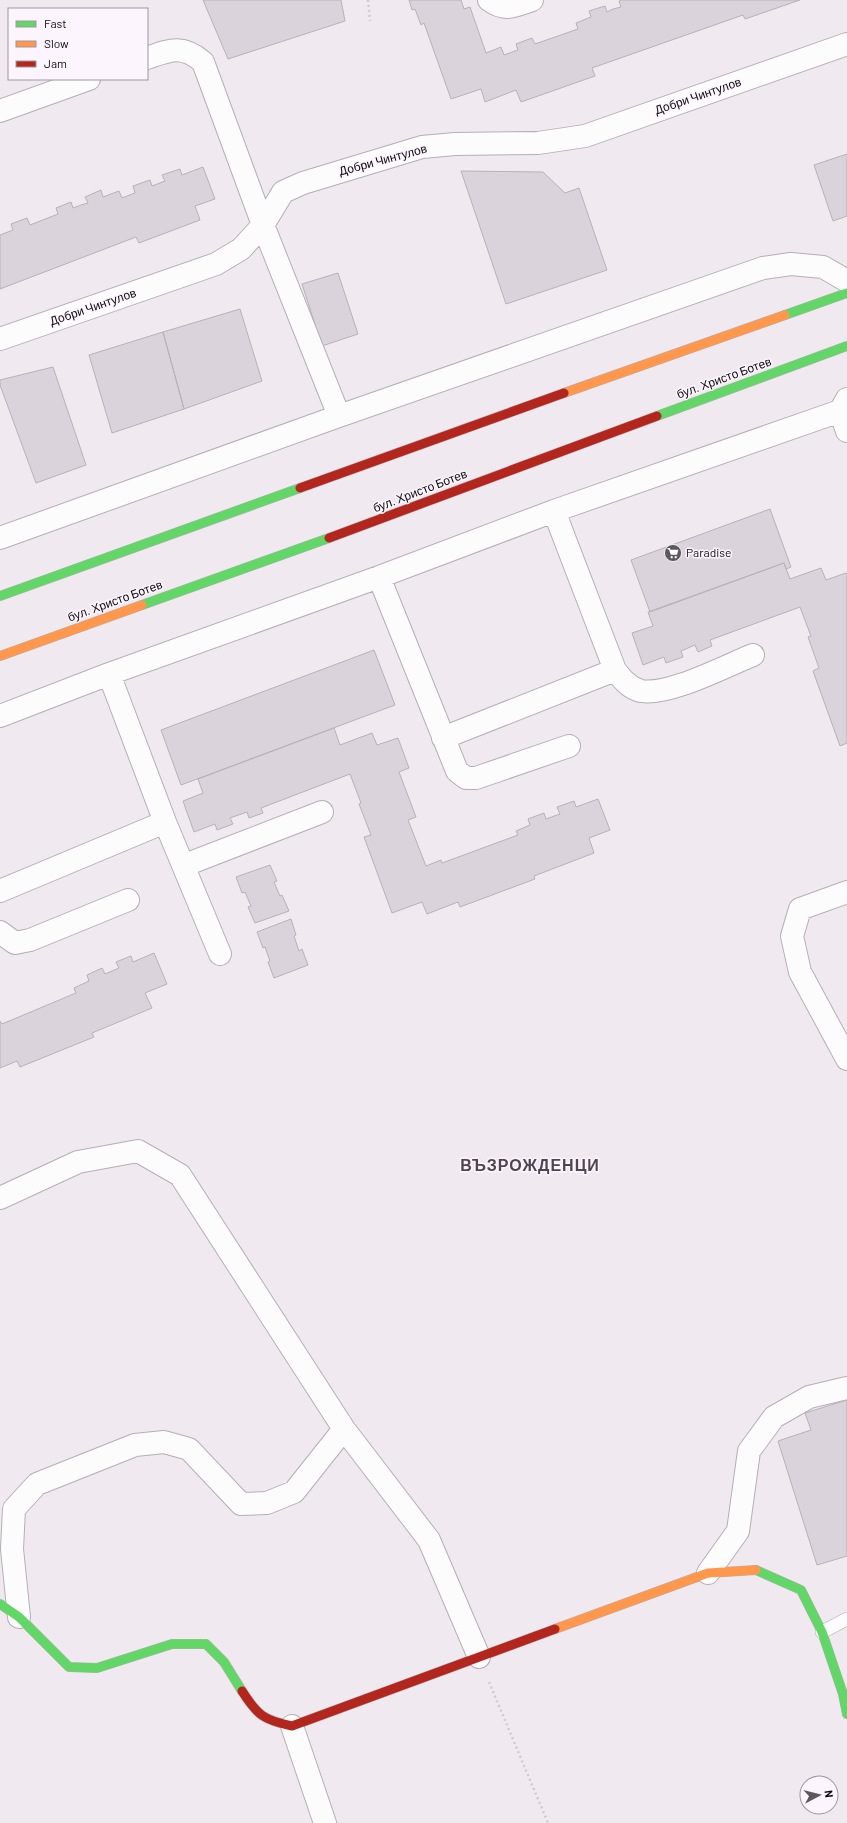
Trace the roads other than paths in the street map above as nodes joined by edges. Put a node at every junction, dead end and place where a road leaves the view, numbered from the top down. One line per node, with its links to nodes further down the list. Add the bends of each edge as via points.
1 (489, 0): 2 (street, via 504,8)
2 (532, 0)
3 (847, 44): 7 (street, Добри Чинтулов, via 585,136 538,143 422,147 303,182 283,192)
4 (148, 58): 7 (street, via 171,50 184,50 195,54 203,62)
5 (86, 80): 6 (street)
6 (0, 111)
7 (263, 225): 10 (street, Добри Чинтулов, via 241,249 216,264); 13 (street)
8 (847, 281): 13 (street, via 823,267 791,264 763,268)
9 (847, 293): 17 (main road)
10 (0, 339)
11 (847, 346): 19 (main road, бул. Христо Ботев, via 337,535)
12 (845, 414): 14 (street)
13 (339, 416): 15 (street)
14 (554, 511): 16 (street); 20 (street)
15 (0, 538)
16 (379, 577): 21 (street); 23 (street)
17 (0, 596)
18 (753, 655): 20 (street, via 670,689 654,692 626,684)
19 (0, 656)
20 (615, 670): 23 (street)
21 (109, 674): 22 (street); 26 (street)
22 (0, 716)
23 (443, 738): 24 (street, via 457,771 466,778 476,778)
24 (569, 746)
25 (322, 812): 27 (street)
26 (166, 822): 27 (street); 28 (street)
27 (185, 865): 32 (street)
28 (0, 891)
29 (847, 892): 33 (street, via 800,909 792,936 800,972)
30 (128, 900): 31 (street, via 30,940 15,943)
31 (0, 932)
32 (220, 954)
33 (847, 1059)
34 (0, 1198): 36 (street, via 78,1162 138,1151 180,1175)
35 (847, 1388): 37 (street, via 809,1397 774,1417 749,1451 738,1531)
36 (344, 1429): 39 (street, via 294,1492 267,1503 241,1504 189,1449 164,1442 135,1445 37,1484 14,1509 12,1549); 42 (street, via 429,1540)
37 (708, 1573): 41 (main road, via 754,1569 801,1590); 42 (main road)
38 (0, 1604): 39 (main road)
39 (19, 1617): 44 (main road, via 69,1667 97,1668 172,1644 206,1644 224,1662 253,1709 269,1721)
40 (847, 1619): 41 (lane)
41 (822, 1632): 43 (main road, via 844,1694)
42 (479, 1657): 44 (main road)
43 (847, 1714)
44 (292, 1726): 45 (street)
45 (325, 1823)

